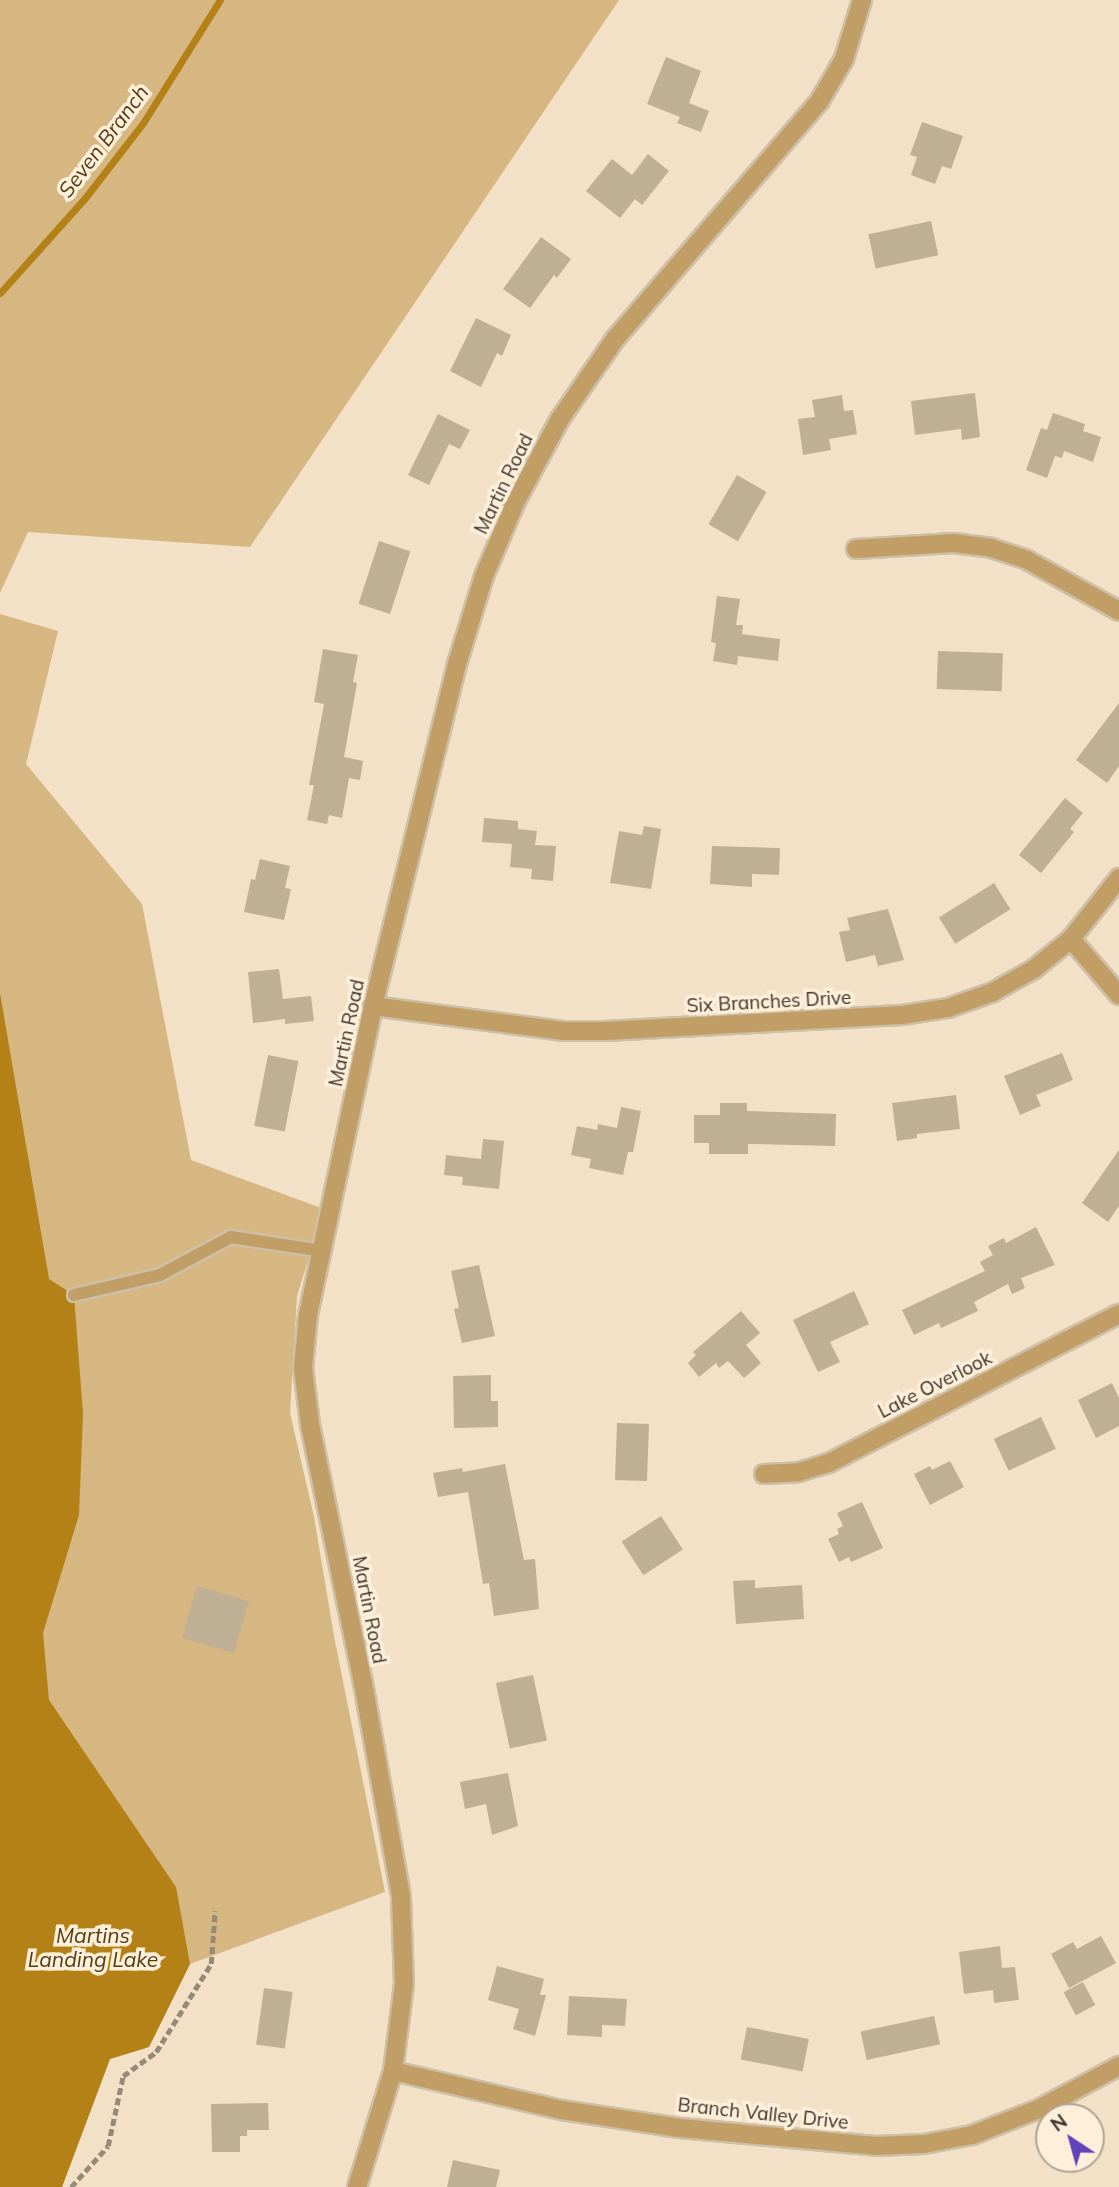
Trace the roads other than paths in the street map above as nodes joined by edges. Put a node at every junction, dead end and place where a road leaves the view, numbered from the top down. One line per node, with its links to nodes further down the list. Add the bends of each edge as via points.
1 (862, 0): 7 (street, Martin Road, via 844,59 819,102 615,340 560,419 516,501 484,576 458,661)
2 (856, 549): 3 (street, via 953,543 991,548 1027,560)
3 (1119, 611)
4 (1119, 878): 5 (street, Six Branches Drive)
5 (1071, 939): 6 (street); 7 (street, Six Branches Drive, via 1034,969 993,992 948,1007 902,1015 562,1031)
6 (1119, 995)
7 (373, 1006): 8 (street, Martin Road)
8 (322, 1251): 9 (lane, via 231,1237 160,1275); 13 (street, Martin Road, via 307,1315 303,1368 401,1896 404,1984)
9 (74, 1295)
10 (1119, 1314): 11 (street, Lake Overlook, via 829,1463)
11 (764, 1475)
12 (1119, 2066): 13 (street, Branch Valley Drive, via 1040,2109 971,2134 924,2144 876,2146 680,2128 575,2112)
13 (393, 2071): 14 (street, Martin Road)
14 (358, 2187)

